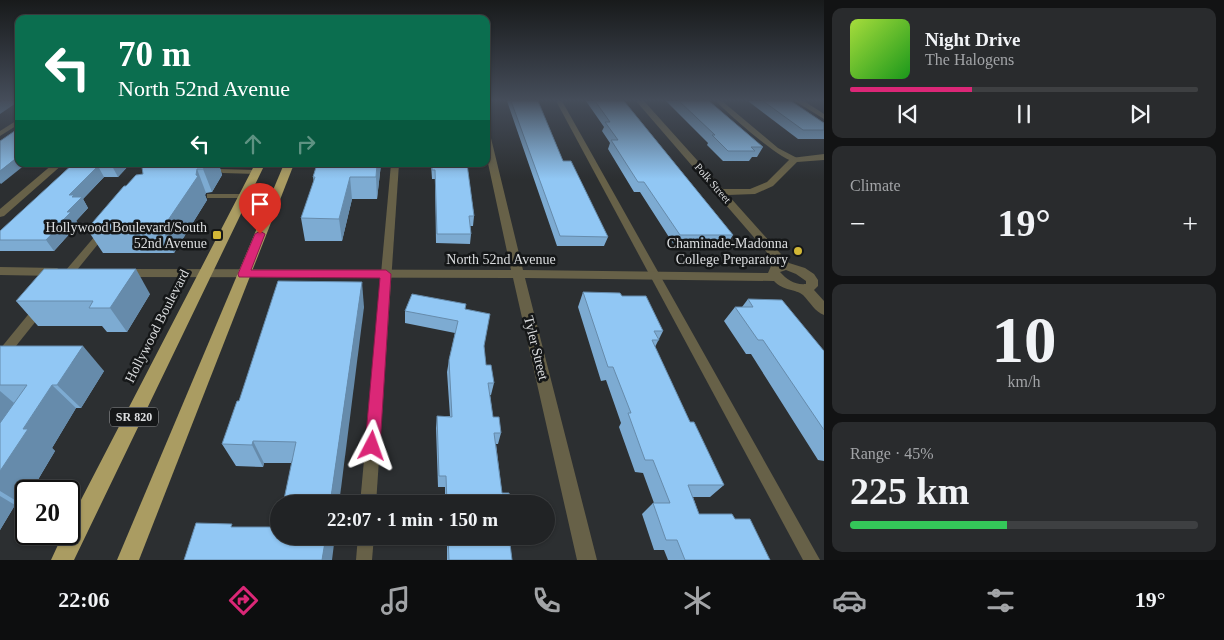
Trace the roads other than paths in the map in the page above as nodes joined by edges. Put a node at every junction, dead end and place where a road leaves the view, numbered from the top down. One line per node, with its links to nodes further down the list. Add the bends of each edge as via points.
1 (573, 127): 26 (lane)
2 (663, 127): 12 (street, Polk Street)
3 (749, 127): 6 (lane, via 776,150)
4 (490, 152): 25 (street, Tyler Street)
5 (824, 156): 6 (street)
6 (794, 160): 12 (street, via 770,184 751,192)
7 (55, 167): 15 (street)
8 (288, 167): 23 (highway)
9 (395, 167): 24 (lane)
10 (258, 168): 11 (lane); 14 (highway, Hollywood Boulevard / SR 820)
11 (223, 172)
12 (720, 192): 17 (street, Polk Street)
13 (210, 196): 14 (lane)
14 (244, 196): 22 (highway, Hollywood Boulevard / SR 820)
15 (0, 214)
16 (107, 227): 19 (lane)
17 (785, 266): 27 (street, via 775,269); 29 (street, Polk Street, via 808,276 813,284)
18 (0, 271): 19 (street)
19 (70, 272): 20 (street); 28 (lane)
20 (89, 272)
21 (109, 272): 22 (street, North 52nd Avenue)
22 (206, 274): 23 (street, North 52nd Avenue); 35 (highway, Hollywood Boulevard / SR 820)
23 (234, 274): 24 (street, North 52nd Avenue); 36 (highway)
24 (386, 274): 25 (street, North 52nd Avenue); 33 (lane)
25 (518, 274): 26 (street, North 52nd Avenue); 38 (street, Tyler Street)
26 (656, 277): 27 (street, North 52nd Avenue); 39 (lane)
27 (777, 277): 29 (street, via 790,286)
28 (58, 286)
29 (805, 289): 31 (street)
30 (47, 300): 32 (lane)
31 (824, 310)
32 (0, 358)
33 (369, 495)
34 (365, 545): 37 (lane)
35 (62, 560)
36 (128, 560)
37 (364, 560)
38 (587, 560)
39 (812, 560)

